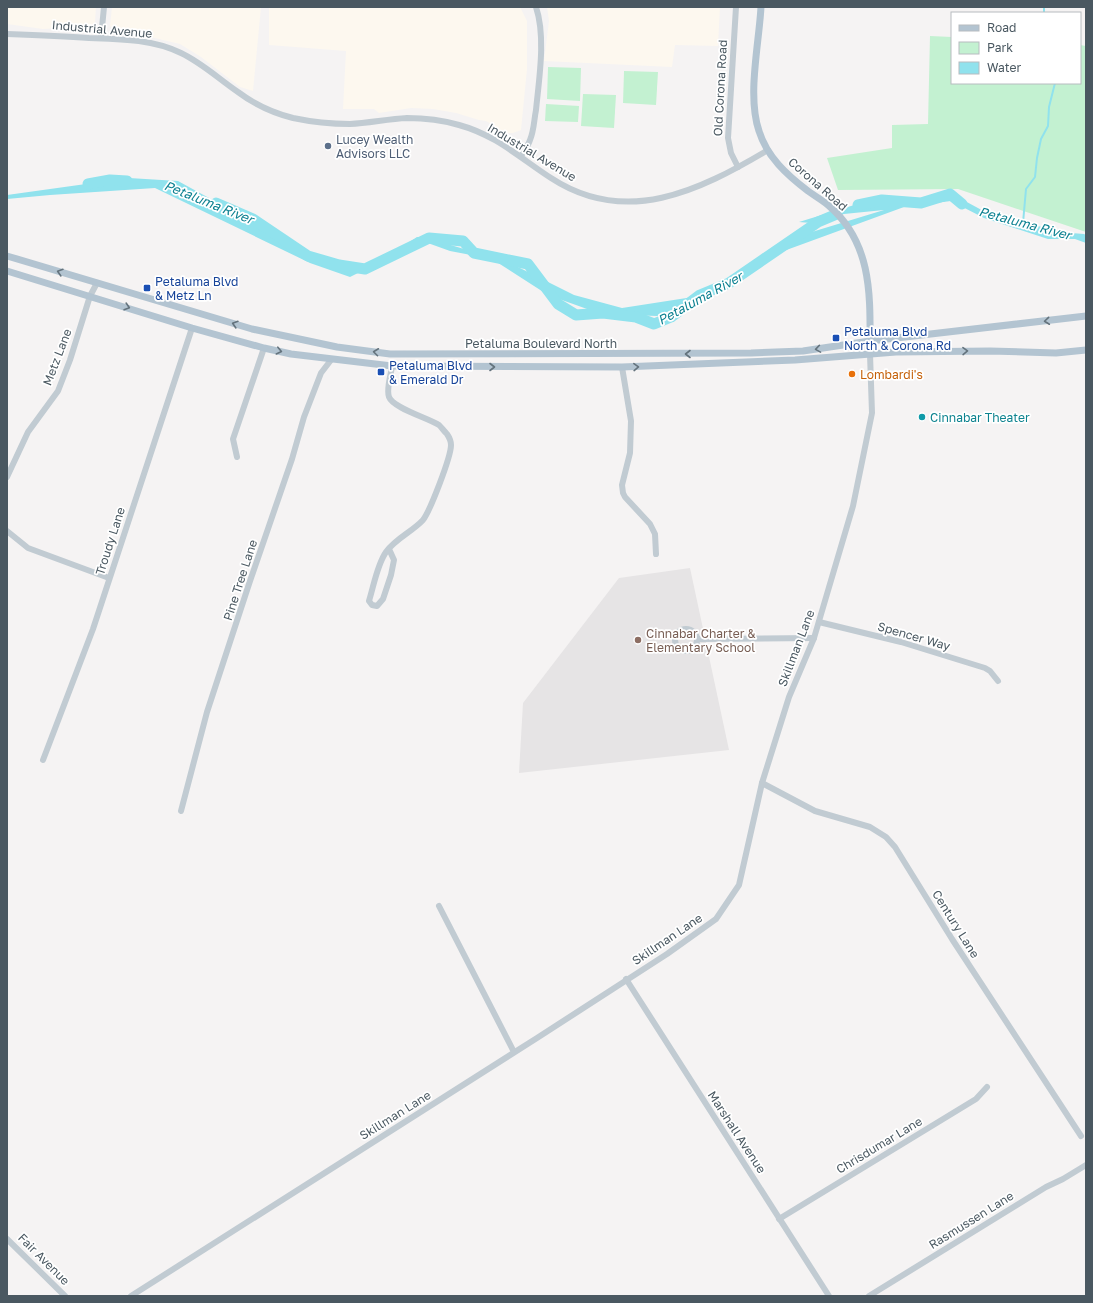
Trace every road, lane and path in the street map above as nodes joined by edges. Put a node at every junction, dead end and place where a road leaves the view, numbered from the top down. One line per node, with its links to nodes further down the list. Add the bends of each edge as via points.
1 (104, 7): 6 (street)
2 (536, 7): 8 (street, via 541,45 537,98 532,135)
3 (736, 7): 9 (street, Old Corona Road, via 728,138)
4 (761, 11): 7 (main road, Corona Road, via 754,83 755,110 758,131)
5 (7, 34): 6 (street, Industrial Avenue)
6 (100, 38): 8 (street, Industrial Avenue, via 145,42 172,49 194,59 249,100 290,117 336,124 408,118 434,120 480,132)
7 (768, 150): 9 (street, Industrial Avenue); 16 (main road, Corona Road, via 782,170 828,204 853,234 869,285)
8 (521, 156): 9 (street, Industrial Avenue, via 572,190 612,201 646,200 682,193)
9 (738, 167)
10 (7, 256): 12 (main road, Petaluma Boulevard North, one-way to 10)
11 (7, 271): 13 (main road, Petaluma Boulevard North)
12 (97, 283): 13 (street, Metz Lane); 16 (main road, Petaluma Boulevard North, one-way to 12, via 803,351 751,353 390,354 337,347 252,329)
13 (90, 296): 15 (main road, Petaluma Boulevard North, one-way to 15); 24 (street, Metz Lane, via 58,391 28,432)
14 (1086, 316): 16 (main road, Petaluma Boulevard North, one-way to 16)
15 (192, 328): 17 (main road, Petaluma Boulevard North); 28 (street, Troudy Lane)
16 (870, 341): 19 (main road, Corona Road)
17 (264, 348): 20 (main road, Petaluma Boulevard North, one-way to 20); 23 (street, via 233,439)
18 (1086, 350): 19 (main road, Petaluma Boulevard North, one-way to 18, via 990,351 1056,353)
19 (870, 354): 22 (main road, Petaluma Boulevard North, one-way to 19, via 795,360); 29 (street, Skillman Lane, via 872,413 853,506)
20 (331, 360): 21 (main road, Petaluma Boulevard North); 35 (street, Pine Tree Lane, via 321,373 304,417 207,712)
21 (392, 366): 22 (main road, Petaluma Boulevard North, one-way to 22); 26 (street, via 389,397 403,408 440,426 449,437 451,445 448,460 424,518)
22 (622, 367): 27 (street, via 631,421 630,453 622,493 650,524 655,534)
23 (237, 457)
24 (7, 477)
25 (7, 531): 28 (street, via 28,548)
26 (389, 549): 26 (street, via 394,560 388,588 377,606 372,605 369,601 381,564)
27 (656, 554)
28 (109, 578): 33 (street, Troudy Lane, via 93,629)
29 (819, 622): 30 (street, Skillman Lane); 32 (street, Spencer Way, via 901,642 985,668)
30 (814, 638): 31 (street); 34 (street, Skillman Lane, via 789,697)
31 (698, 639)
32 (998, 681)
33 (43, 760)
34 (762, 783): 37 (street, Skillman Lane, via 739,885 728,904 716,919); 40 (street, Century Lane, via 815,811 870,828 886,837 895,847 952,940)
35 (181, 811)
36 (439, 906): 38 (street)
37 (626, 979): 38 (street, Skillman Lane); 42 (street, Marshall Avenue)
38 (514, 1052): 45 (street, Skillman Lane)
39 (987, 1087): 42 (street, Chrisdumar Lane, via 976,1099)
40 (1081, 1136)
41 (1086, 1165): 47 (street, Rasmussen Lane)
42 (779, 1219): 46 (street, Marshall Avenue)
43 (7, 1239): 44 (street, Fair Avenue)
44 (65, 1296)
45 (132, 1296)
46 (829, 1296)
47 (869, 1296)

